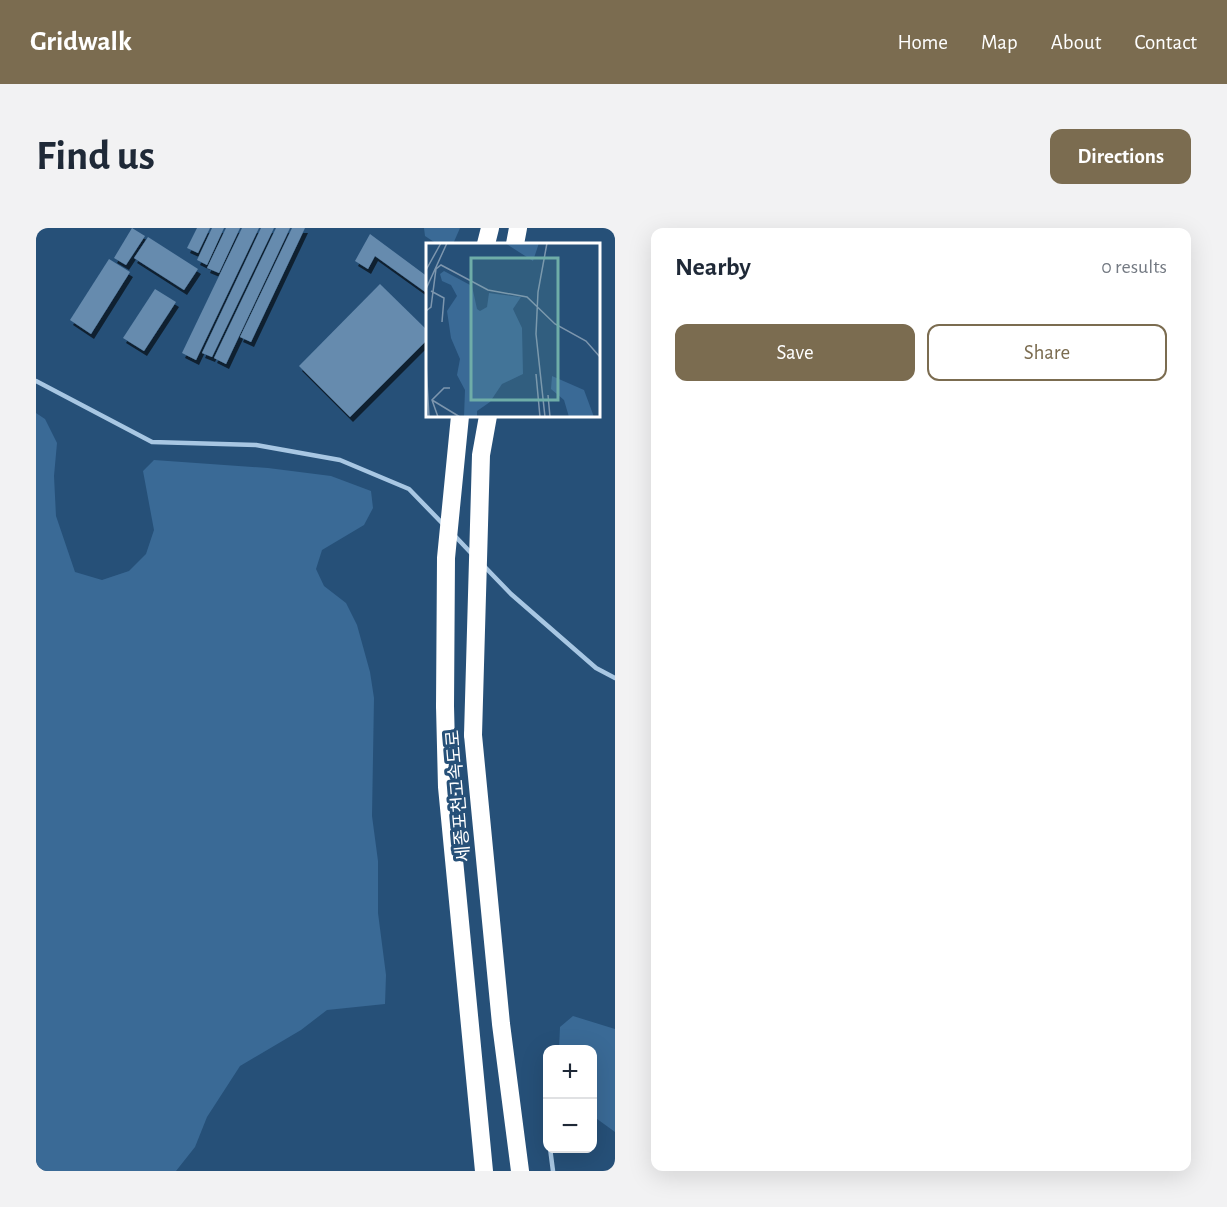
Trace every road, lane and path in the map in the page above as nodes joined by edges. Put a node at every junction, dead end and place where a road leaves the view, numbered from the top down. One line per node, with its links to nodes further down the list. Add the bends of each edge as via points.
1 (490, 228): 3 (highway)
2 (518, 228): 4 (highway)
3 (486, 243)
4 (515, 243)
5 (36, 381): 8 (lane, via 152,442 256,445 340,460 409,489 512,594 596,668)
6 (460, 417): 10 (highway, 세종포천고속도로, bridge, via 446,558 447,787)
7 (488, 417): 11 (highway, 세종포천고속도로, bridge, via 481,456 473,735 501,1024)
8 (615, 678)
9 (550, 1153): 12 (lane)
10 (484, 1171)
11 (520, 1171)
12 (553, 1171)

